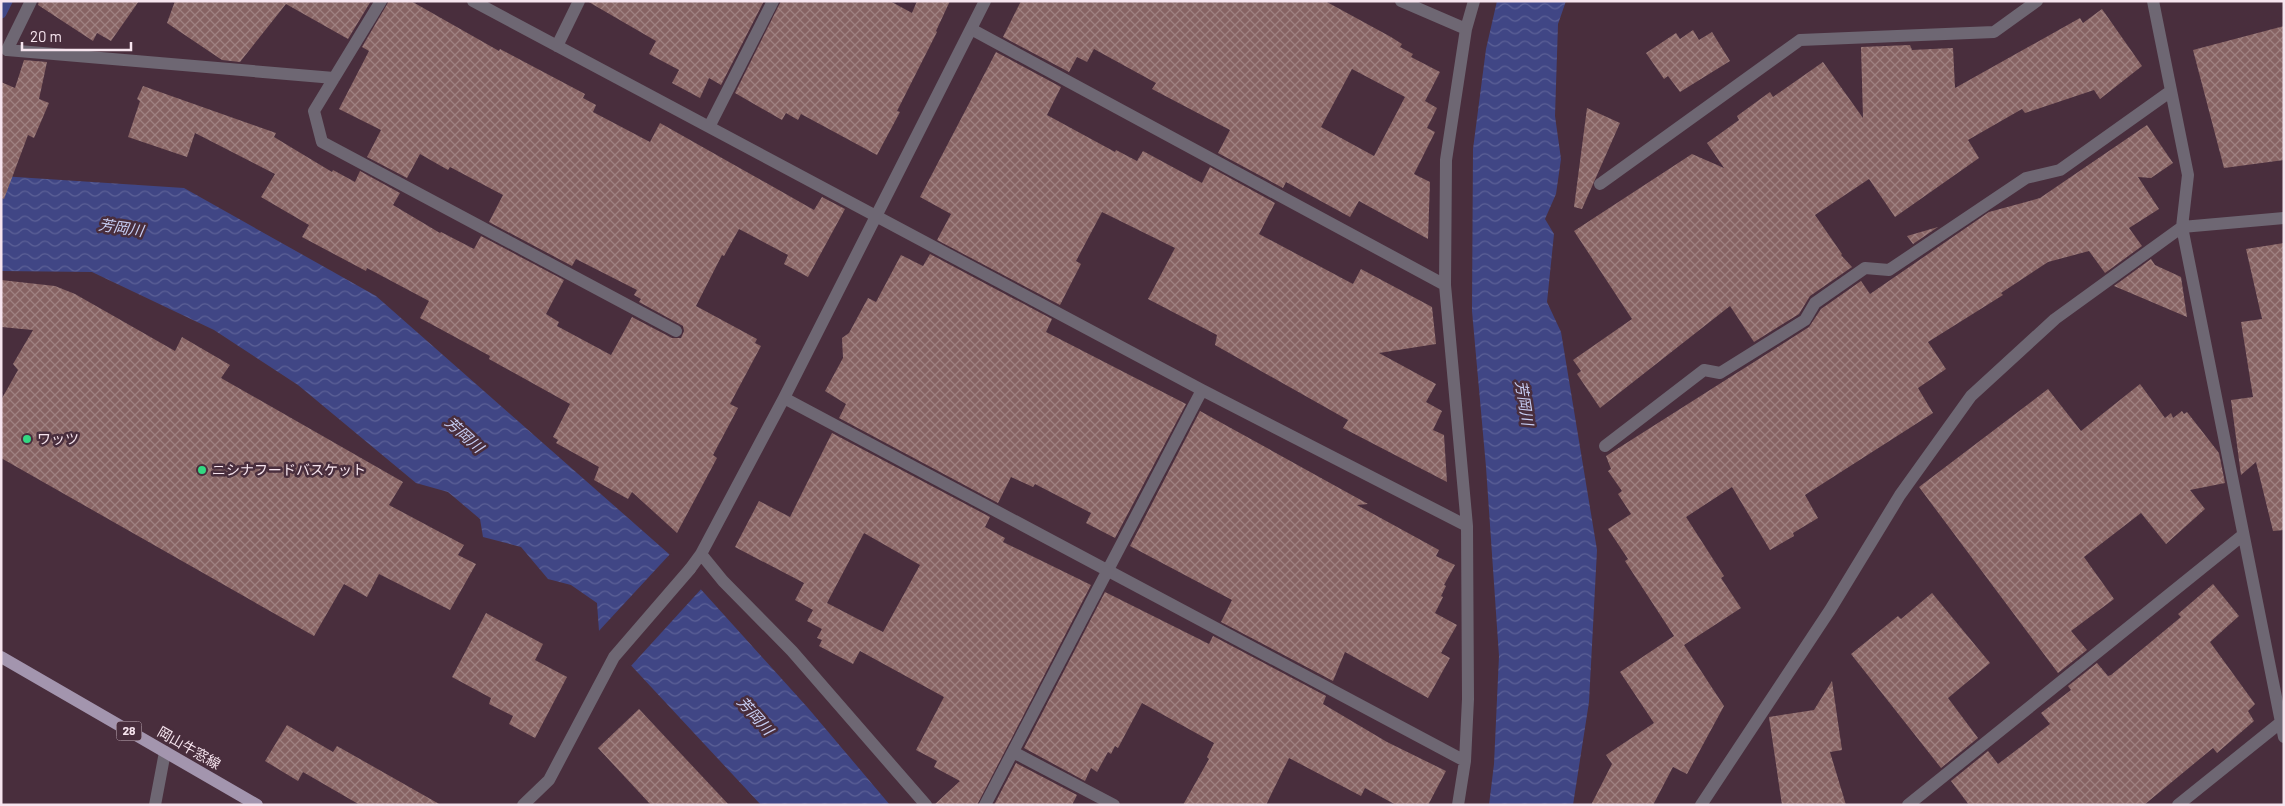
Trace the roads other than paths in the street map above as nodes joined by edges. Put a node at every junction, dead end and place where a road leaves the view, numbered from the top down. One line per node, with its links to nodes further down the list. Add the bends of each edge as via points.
1 (31, 1): 14 (street, via 7,50)
2 (381, 1): 14 (street)
3 (473, 1): 13 (street)
4 (579, 1): 13 (street)
5 (773, 1): 16 (street)
6 (985, 1): 11 (street)
7 (1401, 1): 12 (street)
8 (1474, 1): 12 (street)
9 (2037, 1): 17 (street, via 1994,32 1800,40)
10 (2153, 1): 15 (street)
11 (971, 29): 18 (street); 21 (street)
12 (1466, 29): 21 (street, via 1446,160)
13 (556, 46): 16 (street)
14 (334, 78): 22 (street, via 314,111 322,142)
15 (2171, 91): 20 (street, via 2188,175); 25 (street, via 2060,170 2026,178 1889,270 1864,268 1815,303 1805,320 1720,373 1704,370)
16 (709, 127): 18 (street)
17 (1600, 184)
18 (876, 215): 23 (street); 24 (street)
19 (2284, 218): 20 (street)
20 (2182, 227): 27 (street); 43 (street, via 2056,319 1971,396 1900,495 1830,610)
21 (1445, 285): 26 (street)
22 (676, 331)
23 (1202, 390): 26 (street); 29 (street)
24 (784, 398): 28 (street); 29 (street)
25 (1605, 446)
26 (1467, 526): 35 (street, via 1468,699)
27 (2243, 535): 31 (street); 44 (street)
28 (701, 554): 38 (street, via 614,657 549,780); 39 (street, via 792,651)
29 (1107, 570): 34 (street); 35 (street)
30 (1, 657): 33 (main road, 岡山牛窓線 / 28)
31 (2280, 723): 32 (street); 45 (street)
32 (2284, 737)
33 (165, 752): 36 (street); 37 (main road, 岡山牛窓線 / 28)
34 (1013, 752): 40 (street); 41 (street)
35 (1464, 761): 42 (street)
36 (155, 805)
37 (257, 805)
38 (523, 805)
39 (926, 805)
40 (985, 805)
41 (1114, 805)
42 (1458, 805)
43 (1701, 805)
44 (1908, 805)
45 (2178, 805)

